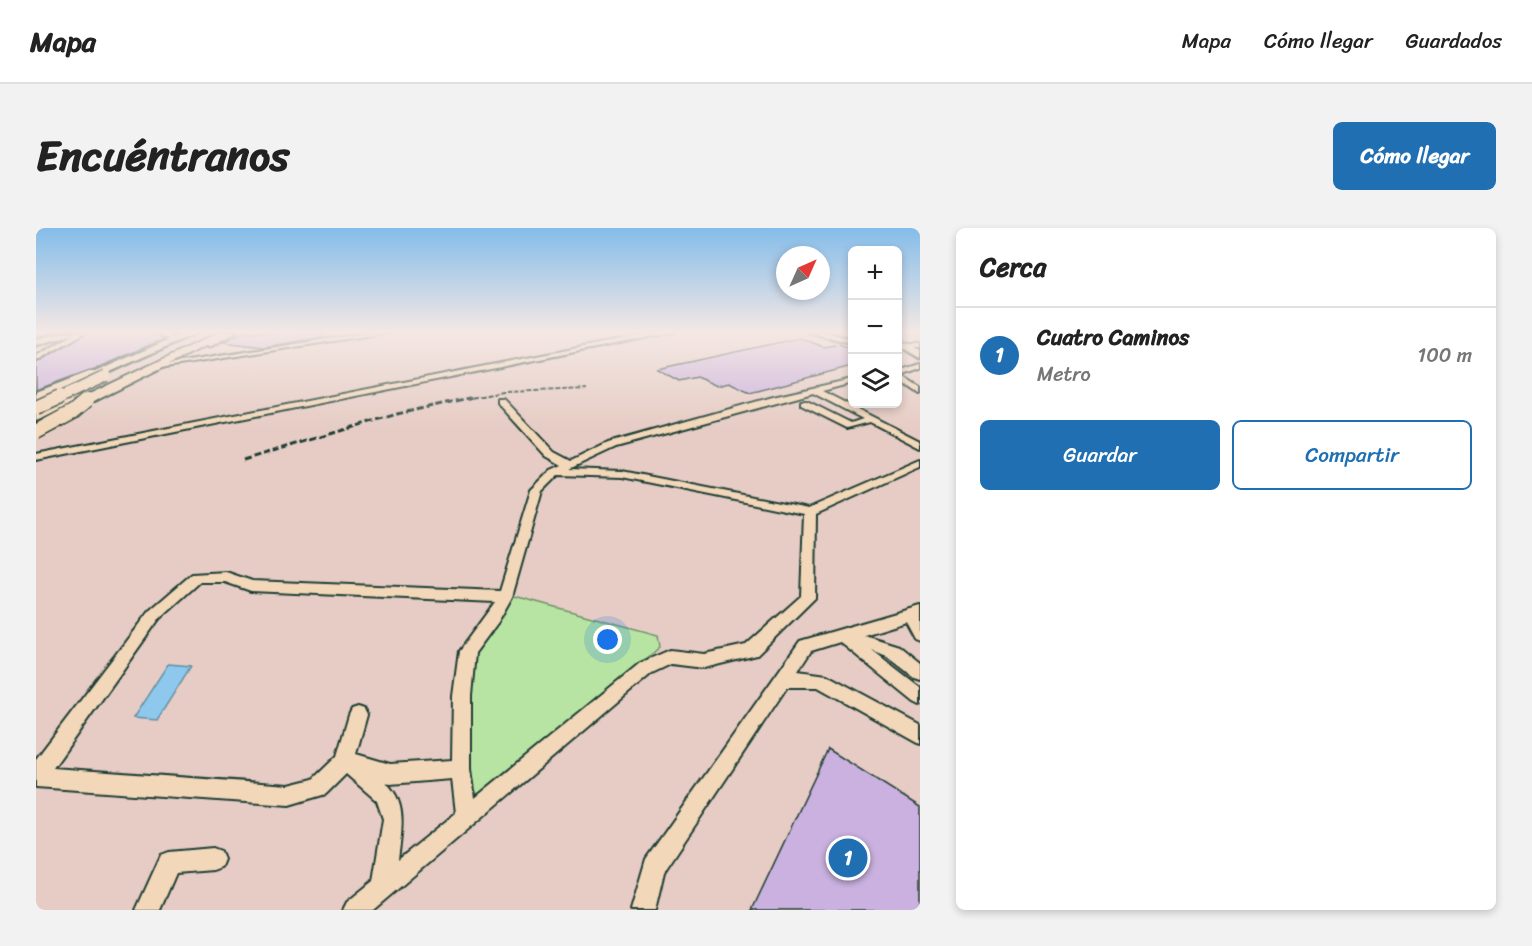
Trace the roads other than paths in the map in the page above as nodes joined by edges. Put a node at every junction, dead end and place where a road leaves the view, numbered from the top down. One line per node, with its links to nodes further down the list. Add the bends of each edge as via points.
1 (121, 364): 11 (main road)
2 (131, 364): 20 (highway, bridge)
3 (131, 364): 25 (highway, bridge)
4 (136, 364): 20 (highway)
5 (150, 364): 26 (highway)
6 (164, 364): 22 (highway)
7 (174, 364): 9 (street)
8 (502, 364): 32 (street)
9 (166, 365): 19 (main road)
10 (920, 365): 12 (street)
11 (116, 366): 18 (main road); 20 (main road)
12 (902, 372)
13 (902, 378): 16 (street)
14 (848, 382): 15 (street)
15 (814, 390): 27 (street, via 867,416); 34 (street, via 633,438)
16 (920, 392): 17 (street)
17 (910, 395)
18 (36, 396)
19 (101, 397): 29 (main road); 30 (highway, via 85,411)
20 (56, 398): 21 (main road); 25 (highway)
21 (36, 400)
22 (86, 401): 28 (highway, bridge); 29 (highway, bridge)
23 (501, 401): 34 (street, via 550,454)
24 (804, 403): 27 (street, via 850,426)
25 (36, 408)
26 (36, 417)
27 (868, 420): 31 (street)
28 (36, 425)
29 (36, 431)
30 (36, 438)
31 (920, 445)
32 (36, 457)
33 (920, 463): 36 (street)
34 (569, 464): 35 (street)
35 (555, 472): 36 (street, via 622,474); 37 (street, via 537,490)
36 (810, 512): 49 (street, via 808,598 752,650 704,661 670,657 646,668)
37 (506, 597): 47 (street, via 467,651); 48 (street, via 251,586 226,577 197,577 154,615)
38 (917, 614): 39 (street); 40 (street)
39 (920, 635)
40 (845, 636): 41 (street, via 893,651); 42 (street, via 806,646); 43 (street)
41 (920, 672)
42 (783, 680): 45 (street, via 821,680); 54 (street, via 654,867)
43 (920, 697)
44 (357, 715): 46 (street)
45 (920, 735)
46 (345, 761): 47 (street, via 390,774); 48 (street, via 319,787 289,795); 51 (street, via 385,795 393,819)
47 (461, 769): 49 (street)
48 (36, 776)
49 (467, 818): 51 (street)
50 (213, 859): 52 (street, via 169,863)
51 (383, 886): 53 (street)
52 (148, 910)
53 (355, 910)
54 (643, 910)

